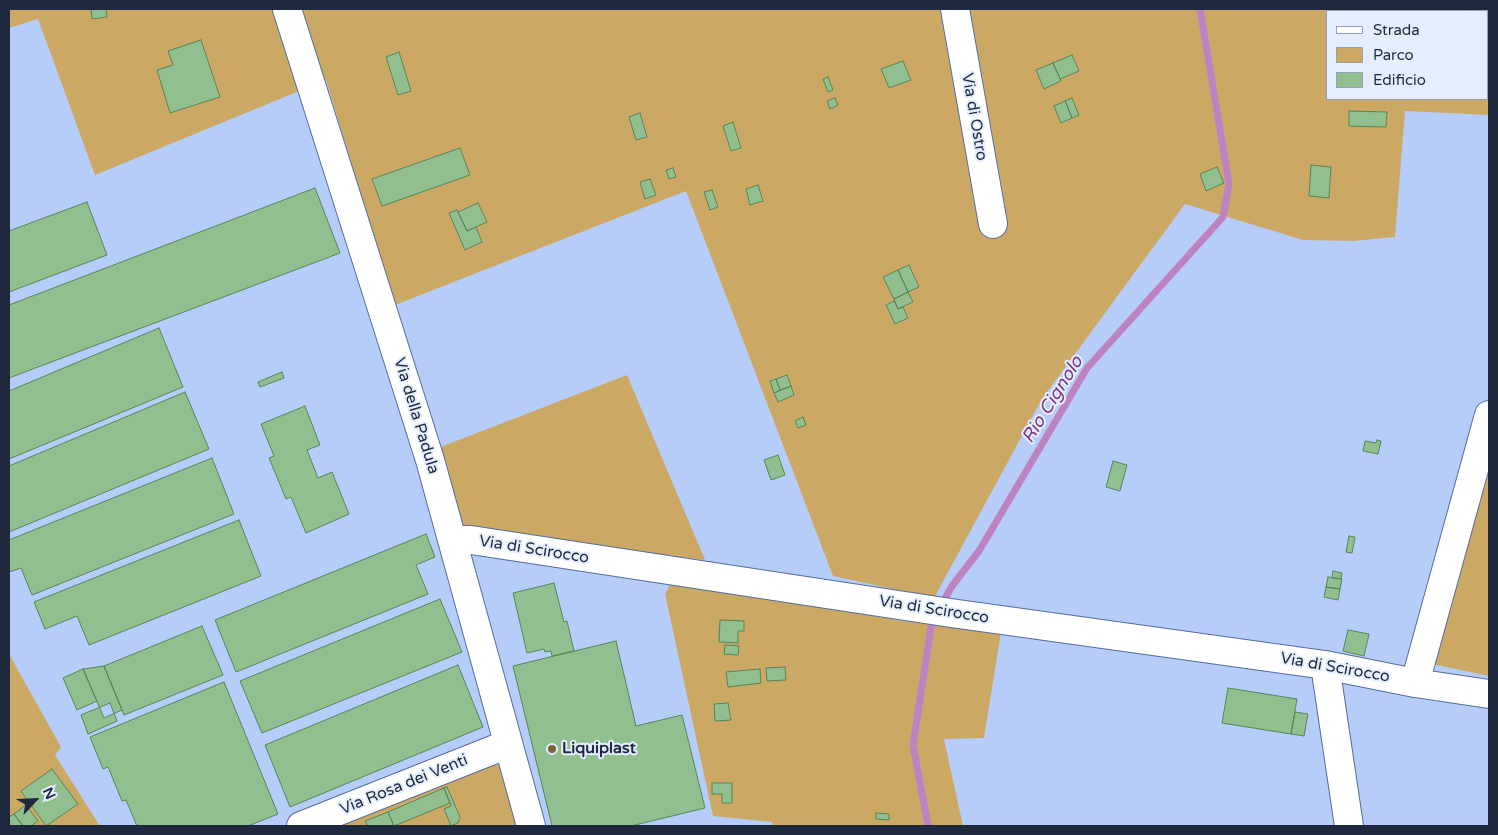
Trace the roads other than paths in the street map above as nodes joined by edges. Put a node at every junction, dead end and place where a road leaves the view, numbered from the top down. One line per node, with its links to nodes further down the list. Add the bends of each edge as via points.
1 (287, 9): 5 (street, Via della Padula)
2 (955, 9): 3 (street, Via di Ostro)
3 (993, 224)
4 (1489, 415): 7 (street)
5 (453, 540): 6 (street, Via di Scirocco, via 585,548 660,577 813,581 951,613); 9 (street, Via della Padula)
6 (1323, 658): 7 (street, Via di Scirocco); 12 (street)
7 (1415, 683): 8 (street, Via di Scirocco)
8 (1489, 694)
9 (508, 744): 10 (street, Via Rosa dei Venti); 11 (street, Via della Padula)
10 (301, 826)
11 (531, 826)
12 (1349, 826)

